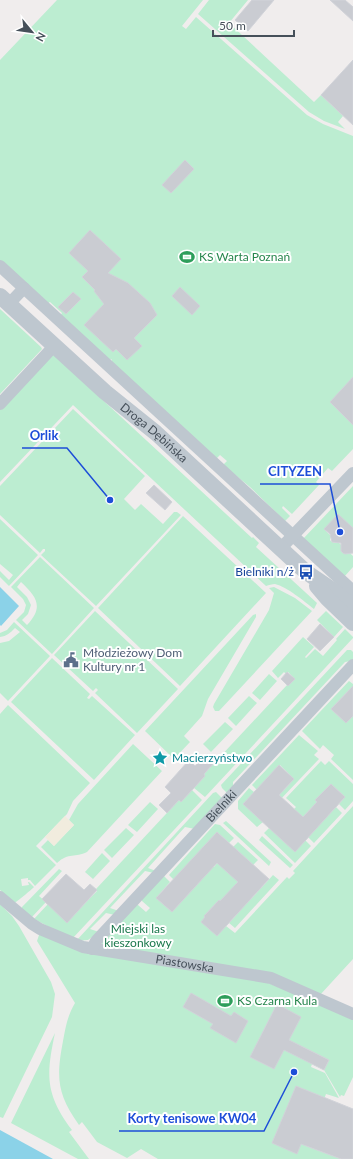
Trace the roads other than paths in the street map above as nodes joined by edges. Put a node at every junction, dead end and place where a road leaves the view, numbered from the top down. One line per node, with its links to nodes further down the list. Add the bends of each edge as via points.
1 (0, 266): 2 (street)
2 (24, 288): 3 (street); 4 (street)
3 (5, 300): 5 (street, Droga Dębińska)
4 (47, 310): 5 (street); 6 (street)
5 (32, 326): 7 (street, Droga Dębińska)
6 (83, 342): 8 (street); 11 (street)
7 (54, 346): 8 (street, Droga Dębińska); 9 (street)
8 (68, 359): 12 (street, Droga Dębińska, via 156,433)
9 (0, 404)
10 (353, 473): 13 (street)
11 (253, 498): 12 (street); 13 (street)
12 (241, 511): 14 (street, Droga Dębińska)
13 (294, 536): 14 (street); 16 (street)
14 (281, 548): 15 (street, Droga Dębińska)
15 (306, 572): 17 (street, Droga Dębińska); 18 (street, Droga Dębińska, via 328,599)
16 (353, 591)
17 (353, 607)
18 (353, 623)
19 (353, 666): 21 (street, Bielniki, via 96,941)
20 (0, 897): 21 (street, Piastowska, via 40,929)
21 (92, 949): 22 (street, Piastowska, via 267,977)
22 (353, 1014)

